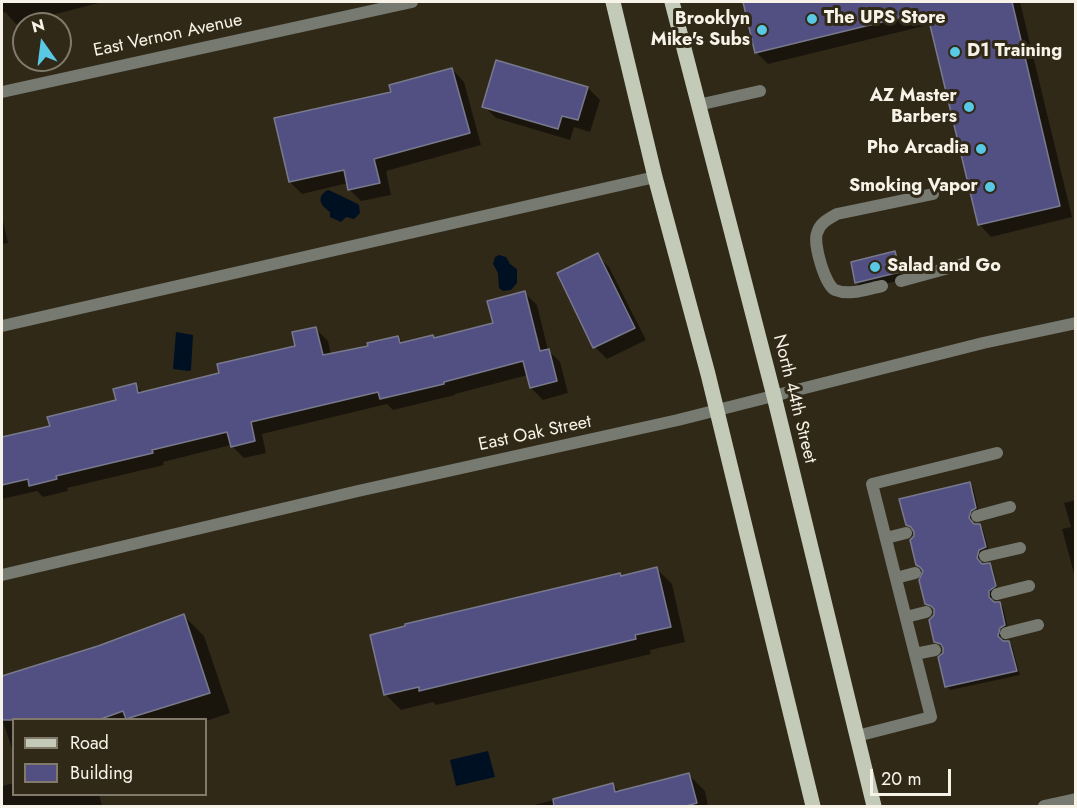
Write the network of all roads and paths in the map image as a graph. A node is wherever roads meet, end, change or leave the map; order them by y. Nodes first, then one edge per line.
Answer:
1 (412, 2) edge
2 (613, 2) edge
3 (672, 2) edge
4 (760, 91) dead end
5 (2, 92) edge
6 (698, 105) junction
7 (655, 177) junction
8 (933, 194) dead end
9 (963, 264) dead end
10 (901, 281) dead end
11 (882, 286) dead end
12 (1076, 323) edge
13 (2, 326) edge
14 (774, 396) junction
15 (717, 411) junction
16 (997, 453) dead end
17 (1010, 507) dead end
18 (977, 516) dead end
19 (906, 533) dead end
20 (886, 538) junction
21 (1020, 548) dead end
22 (985, 556) dead end
23 (915, 573) dead end
24 (2, 575) edge
25 (896, 578) junction
26 (1029, 586) dead end
27 (996, 594) dead end
28 (926, 612) dead end
29 (906, 617) junction
30 (1038, 625) dead end
31 (1006, 633) dead end
32 (935, 650) dead end
33 (915, 654) junction
34 (857, 736) junction
35 (1076, 799) edge
36 (813, 807) edge
37 (874, 807) edge
38 (1044, 807) edge

1 - 5 street, East Vernon Avenue
2 - 7 main road
3 - 6 main road, North 44th Street
4 - 6 street
6 - 14 main road, North 44th Street
7 - 13 street
7 - 15 main road
8 - 11 street
9 - 10 street
12 - 14 street, East Oak Street
14 - 15 street, East Oak Street
14 - 34 main road, North 44th Street
15 - 24 street, East Oak Street
15 - 36 main road
16 - 20 street
17 - 18 street
19 - 20 street
20 - 25 street
21 - 22 street
23 - 25 street
25 - 29 street
26 - 27 street
28 - 29 street
29 - 33 street
30 - 31 street
32 - 33 street
33 - 34 street
34 - 37 main road, North 44th Street
35 - 38 street

